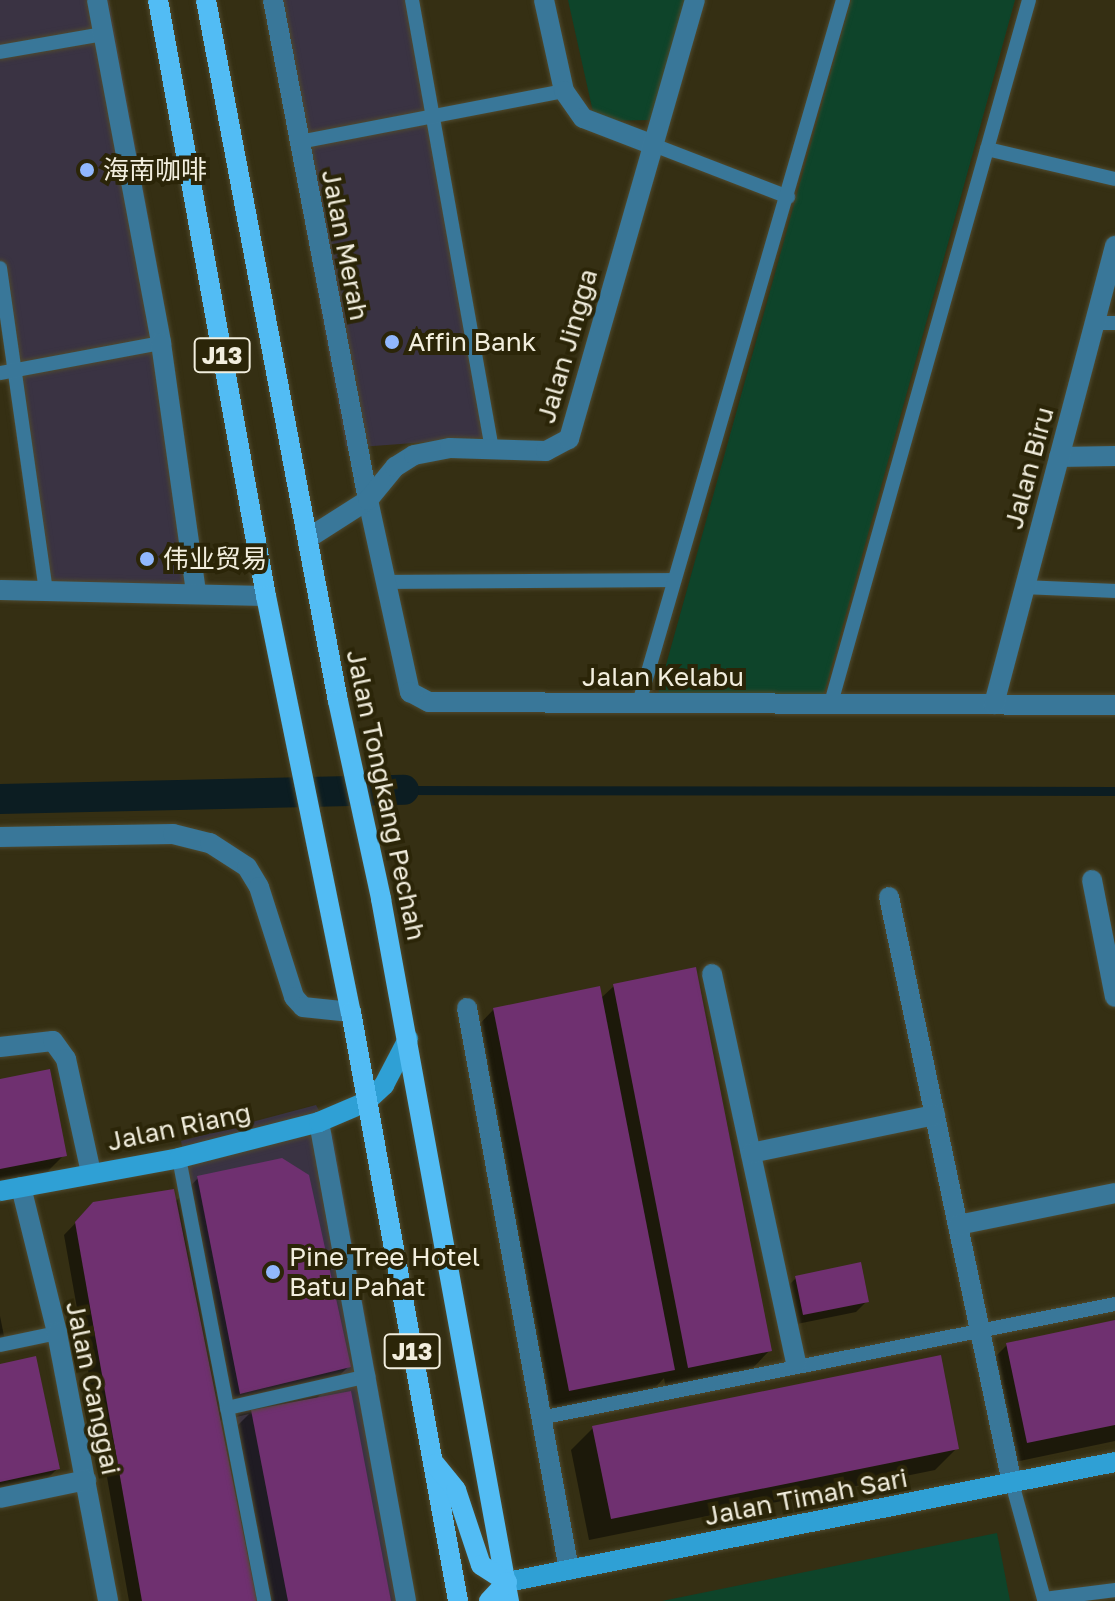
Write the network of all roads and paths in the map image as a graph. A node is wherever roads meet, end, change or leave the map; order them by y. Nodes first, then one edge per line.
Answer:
1 (97, 0) edge
2 (158, 0) edge
3 (206, 0) edge
4 (273, 0) edge
5 (412, 0) edge
6 (544, 0) edge
7 (695, 0) edge
8 (843, 0) edge
9 (1029, 0) edge
10 (103, 34) junction
11 (0, 52) edge
12 (564, 91) junction
13 (437, 117) junction
14 (299, 142) junction
15 (651, 144) junction
16 (987, 149) junction
17 (1115, 179) edge
18 (788, 197) junction
19 (1115, 246) edge
20 (0, 268) edge
21 (1105, 323) edge
22 (161, 343) junction
23 (16, 370) junction
24 (0, 373) edge
25 (492, 447) junction
26 (1115, 456) edge
27 (1059, 457) junction
28 (368, 500) junction
29 (310, 537) junction
30 (674, 580) junction
31 (385, 582) junction
32 (1024, 587) junction
33 (0, 590) edge
34 (46, 590) junction
35 (1115, 591) edge
36 (196, 593) junction
37 (266, 596) junction
38 (639, 703) junction
39 (831, 703) junction
40 (994, 704) junction
41 (1115, 705) edge
42 (0, 837) edge
43 (1092, 880) dead end
44 (889, 897) dead end
45 (712, 974) dead end
46 (1115, 997) edge
47 (467, 1008) dead end
48 (351, 1012) junction
49 (408, 1039) junction
50 (0, 1047) edge
51 (366, 1102) junction
52 (935, 1115) junction
53 (319, 1122) junction
54 (751, 1153) junction
55 (179, 1158) junction
56 (91, 1173) junction
57 (21, 1187) junction
58 (0, 1191) edge
59 (1115, 1193) edge
60 (958, 1225) junction
61 (1115, 1304) edge
62 (979, 1329) junction
63 (57, 1333) junction
64 (0, 1345) edge
65 (796, 1363) junction
66 (368, 1376) junction
67 (227, 1408) junction
68 (540, 1418) junction
69 (433, 1461) junction
70 (1115, 1462) edge
71 (86, 1480) junction
72 (1012, 1483) junction
73 (0, 1498) edge
74 (569, 1570) junction
75 (1115, 1590) edge
76 (508, 1592) edge
77 (108, 1601) edge
78 (264, 1601) edge
79 (406, 1601) edge
80 (458, 1601) edge
81 (489, 1601) edge

1 - 10 street
2 - 37 main road, J13
3 - 29 main road, Jalan Tongkang Pechah / J13
4 - 14 street, Jalan Merah
5 - 13 lane
6 - 12 street
7 - 15 street, Jalan Jingga
8 - 18 lane
9 - 16 lane
10 - 11 lane
10 - 22 street
12 - 13 lane
12 - 15 street
13 - 14 lane
13 - 25 lane
14 - 28 street, Jalan Merah
15 - 18 lane
15 - 25 street, Jalan Jingga
16 - 17 lane
16 - 39 lane
18 - 30 lane
19 - 21 street, Jalan Biru
20 - 23 lane
21 - 27 street, Jalan Biru
22 - 23 lane
22 - 36 street
23 - 24 lane
23 - 34 lane
25 - 28 street, Jalan Jingga
26 - 27 street
27 - 32 street, Jalan Biru
28 - 29 street, Jalan Jingga
28 - 31 street, Jalan Kelabu
29 - 49 main road, Jalan Tongkang Pechah / J13
30 - 31 lane
30 - 38 lane
31 - 38 street, Jalan Kelabu
32 - 35 lane
32 - 40 street, Jalan Biru
33 - 34 street
34 - 36 street
36 - 37 street
37 - 48 main road, J13
38 - 39 street, Jalan Kelabu
39 - 40 street, Jalan Kelabu
40 - 41 street, Jalan Kelabu
42 - 48 street
43 - 46 street
44 - 52 street
45 - 54 street
47 - 68 street
48 - 51 main road, J13
49 - 51 street
49 - 76 main road, Jalan Tongkang Pechah / J13
50 - 56 street
51 - 53 street, Jalan Riang
51 - 69 main road, J13
52 - 54 street
52 - 60 street
53 - 55 street, Jalan Riang
53 - 66 street
54 - 65 street
55 - 56 street, Jalan Riang
55 - 67 lane
56 - 57 street, Jalan Riang
57 - 58 street, Jalan Riang
57 - 63 street, Jalan Canggai
59 - 60 street
60 - 62 street
61 - 62 lane
62 - 65 lane
62 - 72 street
63 - 64 lane
63 - 71 street, Jalan Canggai
65 - 68 lane
66 - 67 lane
66 - 79 street
67 - 78 lane
68 - 74 street
69 - 76 main road
69 - 80 main road, J13
70 - 72 street, Jalan Timah Sari
71 - 73 street
71 - 77 street, Jalan Canggai
72 - 74 street, Jalan Timah Sari
72 - 75 lane
74 - 76 street, Jalan Timah Sari
76 - 81 main road

